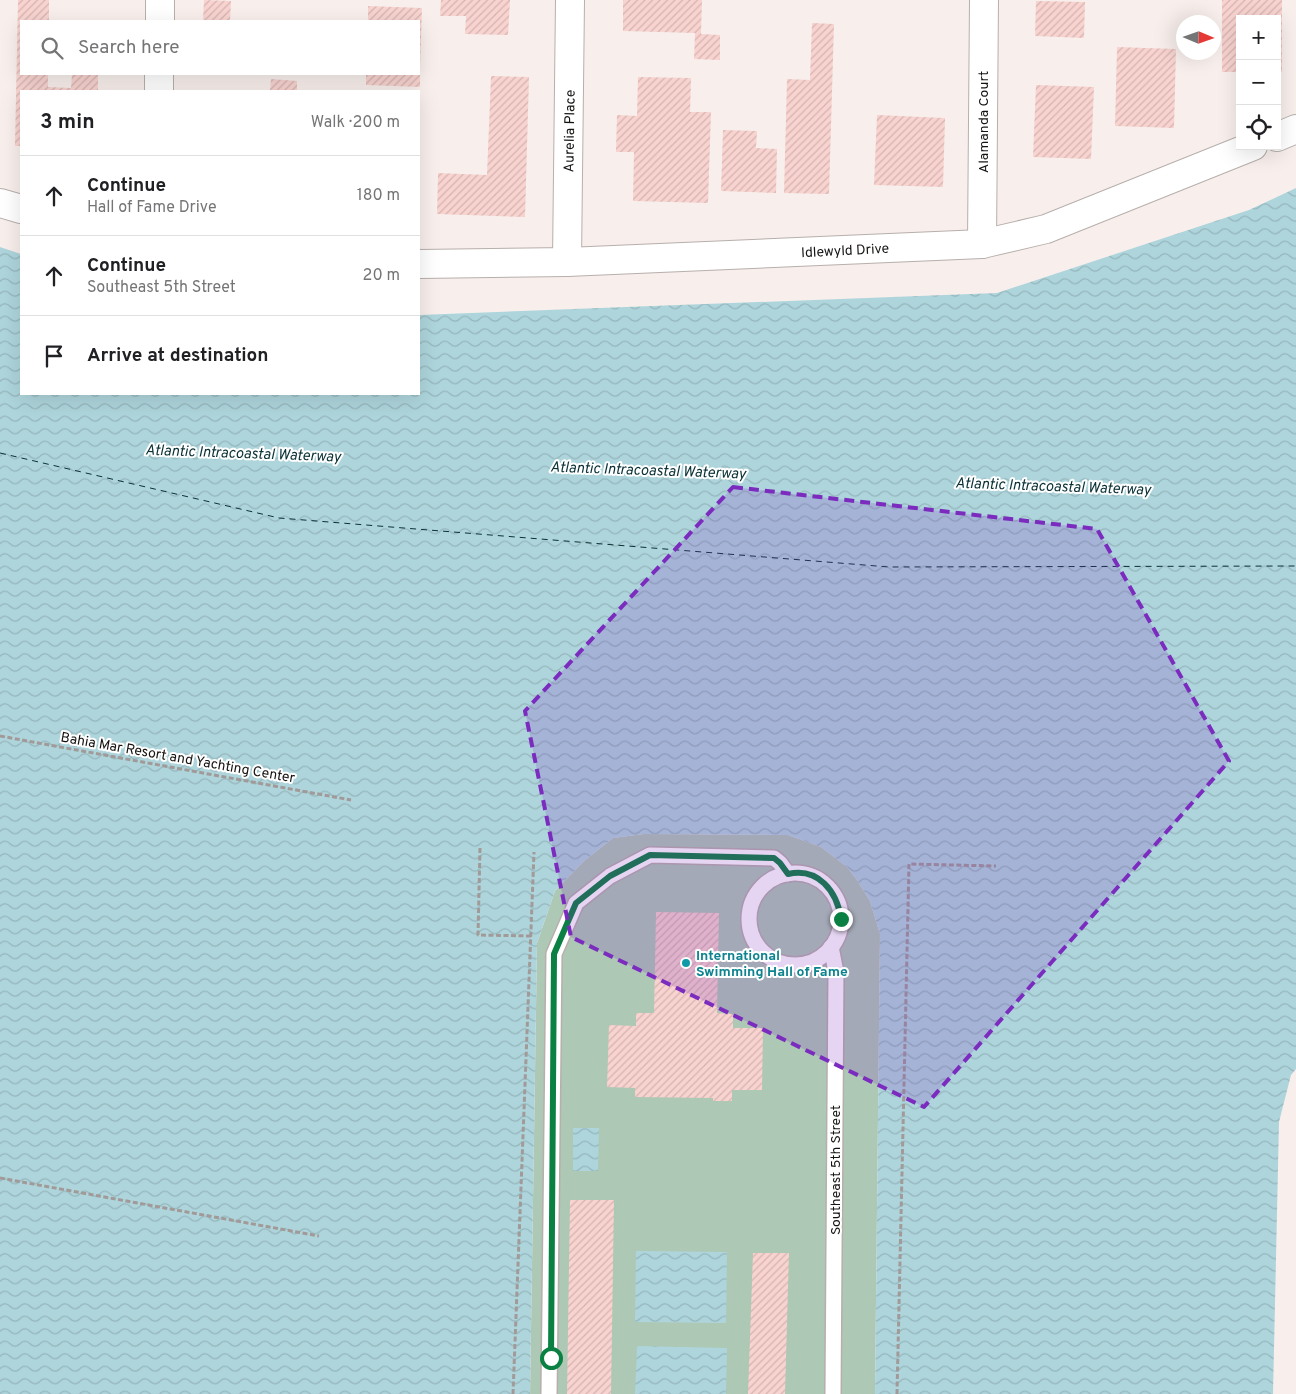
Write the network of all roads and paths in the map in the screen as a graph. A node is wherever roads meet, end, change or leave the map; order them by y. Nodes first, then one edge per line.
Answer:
1 (160, 0) edge
2 (570, 0) edge
3 (984, 0) edge
4 (160, 20) edge
5 (159, 75) edge
6 (159, 90) edge
7 (1296, 129) edge
8 (1281, 135) edge
9 (1243, 150) edge
10 (0, 203) edge
11 (20, 209) edge
12 (982, 244) junction
13 (567, 262) junction
14 (420, 264) edge
15 (0, 736) edge
16 (351, 800) dead end
17 (480, 848) dead end
18 (534, 852) dead end
19 (996, 866) dead end
20 (788, 874) junction
21 (531, 936) junction
22 (831, 947) junction
23 (0, 1178) edge
24 (319, 1236) dead end
25 (513, 1394) edge
26 (549, 1394) edge
27 (833, 1394) edge
28 (897, 1394) edge

1 - 4 street
2 - 13 street, Aurelia Place
3 - 12 street, Alamanda Court
5 - 6 street
7 - 8 street
9 - 12 street, Idlewyld Drive
10 - 11 street
12 - 13 street, Idlewyld Drive
13 - 14 street, Idlewyld Drive
15 - 16 path, Bahia Mar Resort and Yachting Center
17 - 21 path
18 - 21 path
19 - 28 path
20 - 22 lane
20 - 22 lane
20 - 26 lane
21 - 25 path
22 - 27 lane, Southeast 5th Street
23 - 24 path

